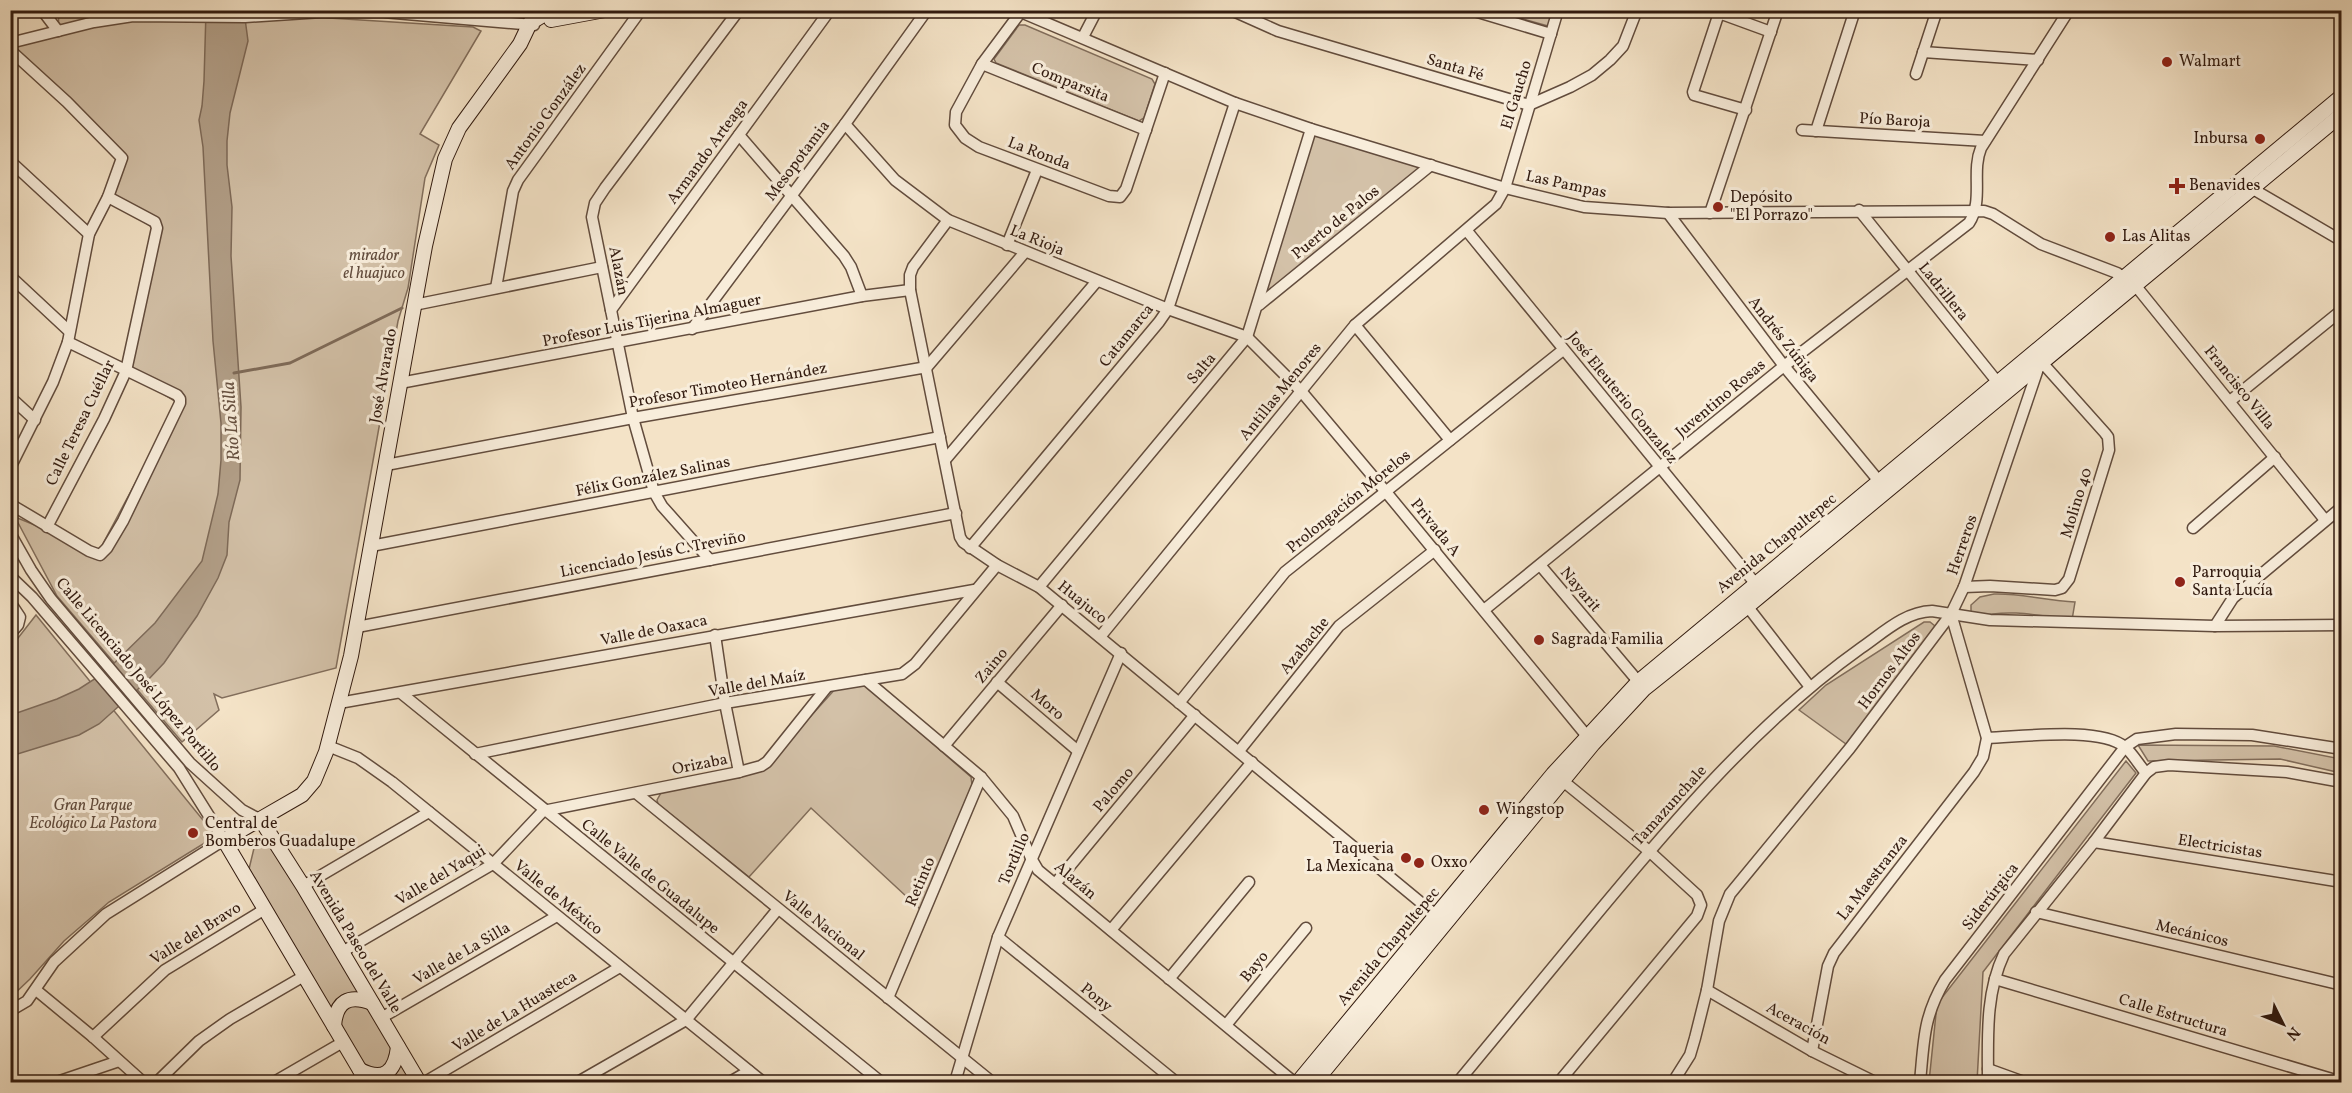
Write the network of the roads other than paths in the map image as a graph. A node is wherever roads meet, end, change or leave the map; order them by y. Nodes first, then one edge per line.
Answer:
1 (42, 10) edge
2 (562, 10) edge
3 (605, 10) edge
4 (641, 10) edge
5 (739, 10) edge
6 (830, 10) edge
7 (927, 10) edge
8 (1097, 10) edge
9 (1231, 10) edge
10 (1471, 10) edge
11 (1558, 10) edge
12 (1637, 10) edge
13 (1778, 10) edge
14 (1856, 10) edge
15 (1936, 10) edge
16 (2069, 10) edge
17 (297, 12) edge
18 (1018, 12) edge
19 (93, 16) edge
20 (531, 28) junction
21 (58, 31) junction
22 (1771, 32) junction
23 (1551, 34) junction
24 (1083, 37) junction
25 (10, 43) edge
26 (10, 50) edge
27 (1923, 52) junction
28 (2038, 60) junction
29 (982, 64) junction
30 (1165, 73) junction
31 (1916, 74) dead end
32 (2342, 96) edge
33 (1236, 103) junction
34 (1528, 105) junction
35 (1746, 110) junction
36 (2342, 114) edge
37 (2310, 122) junction
38 (845, 124) junction
39 (1311, 129) junction
40 (1146, 130) junction
41 (1802, 130) dead end
42 (1816, 131) junction
43 (739, 135) junction
44 (1985, 141) junction
45 (2287, 159) junction
46 (10, 161) edge
47 (1431, 165) junction
48 (1037, 170) junction
49 (2245, 185) junction
50 (1505, 188) junction
51 (791, 195) junction
52 (108, 197) junction
53 (1859, 210) junction
54 (1976, 210) junction
55 (1668, 213) junction
56 (1710, 213) junction
57 (948, 220) junction
58 (1467, 231) junction
59 (89, 234) junction
60 (2342, 241) edge
61 (1007, 245) junction
62 (1025, 252) junction
63 (602, 267) junction
64 (1907, 272) junction
65 (10, 276) edge
66 (1097, 281) junction
67 (2131, 281) junction
68 (496, 288) junction
69 (910, 290) junction
70 (862, 296) junction
71 (414, 305) junction
72 (1259, 305) junction
73 (1168, 309) junction
74 (611, 310) junction
75 (2342, 310) edge
76 (1355, 325) junction
77 (692, 329) junction
78 (69, 337) junction
79 (1247, 337) junction
80 (617, 343) junction
81 (1563, 350) junction
82 (2038, 357) junction
83 (1784, 366) junction
84 (927, 367) junction
85 (126, 371) junction
86 (400, 384) junction
87 (2002, 387) junction
88 (1300, 391) junction
89 (10, 397) edge
90 (2230, 401) junction
91 (633, 418) junction
92 (35, 420) junction
93 (940, 437) junction
94 (1450, 440) junction
95 (2275, 457) junction
96 (945, 460) junction
97 (386, 465) junction
98 (10, 468) edge
99 (1660, 469) junction
100 (1883, 486) junction
101 (654, 492) junction
102 (1386, 492) junction
103 (10, 504) edge
104 (2342, 507) edge
105 (956, 513) junction
106 (2325, 520) junction
107 (47, 527) junction
108 (2193, 528) dead end
109 (10, 533) edge
110 (371, 546) junction
111 (970, 548) junction
112 (1434, 550) junction
113 (710, 560) junction
114 (997, 565) junction
115 (1540, 565) junction
116 (10, 576) edge
117 (1039, 587) junction
118 (1964, 587) junction
119 (1760, 589) junction
120 (974, 590) junction
121 (1743, 601) junction
122 (10, 602) edge
123 (1062, 605) junction
124 (1484, 610) junction
125 (1951, 614) junction
126 (2342, 625) edge
127 (2215, 626) junction
128 (357, 627) junction
129 (10, 634) edge
130 (715, 634) junction
131 (1100, 637) junction
132 (1120, 653) junction
133 (866, 680) junction
134 (998, 682) junction
135 (1641, 685) junction
136 (827, 687) junction
137 (1810, 687) junction
138 (400, 693) junction
139 (726, 703) junction
140 (1179, 703) junction
141 (339, 704) junction
142 (1195, 715) junction
143 (1987, 738) junction
144 (1589, 740) junction
145 (328, 746) junction
146 (944, 746) junction
147 (2125, 747) junction
148 (2342, 749) edge
149 (1078, 751) junction
150 (1239, 751) junction
151 (475, 754) junction
152 (1252, 762) junction
153 (739, 772) junction
154 (2146, 773) junction
155 (981, 777) junction
156 (1558, 777) junction
157 (2342, 782) edge
158 (636, 793) junction
159 (543, 811) junction
160 (429, 813) junction
161 (261, 820) junction
162 (224, 840) junction
163 (2094, 842) junction
164 (1649, 851) junction
165 (1031, 858) junction
166 (493, 864) junction
167 (1249, 882) dead end
168 (2342, 882) edge
169 (1055, 884) junction
170 (303, 886) junction
171 (265, 909) junction
172 (777, 909) junction
173 (2036, 912) junction
174 (557, 916) junction
175 (1441, 919) junction
176 (1306, 928) dead end
177 (1111, 930) junction
178 (998, 937) junction
179 (342, 952) junction
180 (734, 964) junction
181 (620, 967) junction
182 (304, 976) junction
183 (1169, 979) junction
184 (1995, 979) junction
185 (2342, 985) edge
186 (36, 990) junction
187 (1707, 990) junction
188 (888, 998) junction
189 (372, 1003) junction
190 (10, 1011) edge
191 (381, 1018) junction
192 (686, 1020) junction
193 (334, 1026) junction
194 (1226, 1026) junction
195 (93, 1037) junction
196 (343, 1042) junction
197 (398, 1047) junction
198 (1812, 1051) junction
199 (961, 1057) junction
200 (119, 1061) junction
201 (1988, 1069) junction
202 (360, 1070) junction
203 (749, 1071) junction
204 (2342, 1082) edge
205 (57, 1083) edge
206 (143, 1083) edge
207 (158, 1083) edge
208 (274, 1083) edge
209 (367, 1083) edge
210 (419, 1083) edge
211 (425, 1083) edge
212 (578, 1083) edge
213 (730, 1083) edge
214 (763, 1083) edge
215 (881, 1083) edge
216 (955, 1083) edge
217 (992, 1083) edge
218 (1176, 1083) edge
219 (1296, 1083) edge
220 (1315, 1083) edge
221 (1458, 1083) edge
222 (1559, 1083) edge
223 (1673, 1083) edge
224 (1875, 1083) edge
225 (1920, 1083) edge
226 (1988, 1083) edge
227 (2024, 1083) edge

1 - 21 street
2 - 20 main road
3 - 20 main road
4 - 68 street, Antonio González
5 - 63 street, Alazán
6 - 43 street, Armando Arteaga
7 - 38 street, Mesopotamia
8 - 24 street
9 - 34 street, Santa Fé
10 - 23 street
11 - 23 street, El Gaucho
12 - 34 street
13 - 22 street
14 - 42 street
15 - 27 street
16 - 28 street
17 - 19 street
17 - 20 street
18 - 24 street, Las Pampas
18 - 29 street, La Ronda
19 - 21 street
20 - 71 main road, José Alvarado
21 - 25 street
22 - 35 street
22 - 35 street
23 - 34 street, El Gaucho
24 - 30 street, Las Pampas
26 - 52 street
27 - 28 street
27 - 31 street
28 - 44 street
29 - 40 street, Comparsita
29 - 48 street, La Ronda
30 - 33 street, Las Pampas
30 - 40 street, La Ronda
32 - 37 main road, Avenida Chapultepec
33 - 39 street, Las Pampas
33 - 73 street, Catamarca
34 - 50 street, El Gaucho
35 - 56 street
36 - 45 main road
37 - 45 main road
37 - 49 main road, Avenida Chapultepec
38 - 51 street, Mesopotamia
38 - 57 street, La Rioja
39 - 47 street, Las Pampas
39 - 72 street, Salta
40 - 48 street, La Ronda
41 - 42 street, Pío Baroja
42 - 44 street, Pío Baroja
43 - 51 street
43 - 74 street, Armando Arteaga
44 - 54 street
45 - 49 main road
46 - 59 street
47 - 50 street, Las Pampas
47 - 72 street, Puerto de Palos
48 - 61 street
49 - 60 street
49 - 67 main road, Avenida Chapultepec
50 - 55 street, Las Pampas
50 - 58 street, Antillas Menores
51 - 70 street
51 - 77 street, Mesopotamia
52 - 59 street
52 - 85 street, Calle Teresa Cuéllar
53 - 54 street, Las Pampas
53 - 56 street, Las Pampas
53 - 64 street, Ladrillera
54 - 64 street, Juventino Rosas
54 - 67 street, Las Pampas
55 - 56 street, Las Pampas
55 - 83 street, Andrés Zúñiga
57 - 61 street, La Rioja
57 - 69 street
58 - 76 street, Antillas Menores
58 - 81 street, José Eleuterio Gonzalez
59 - 78 street
61 - 62 street, La Rioja
62 - 66 street, La Rioja
62 - 84 street
63 - 68 street
63 - 74 street, Alazán
64 - 83 street, Juventino Rosas
64 - 87 street, Ladrillera
65 - 78 street
66 - 73 street, La Rioja
66 - 96 street
67 - 82 main road, Avenida Chapultepec
67 - 90 street, Francisco Villa
68 - 71 street
69 - 70 street, Profesor Luis Tijerina Almaguer
69 - 84 street
70 - 77 street, Profesor Luis Tijerina Almaguer
71 - 86 main road, José Alvarado
72 - 79 street, Salta
73 - 79 street, La Rioja
73 - 111 street, Catamarca
74 - 80 street, Alazán
75 - 90 street
76 - 88 street, Antillas Menores
76 - 94 street
77 - 80 street, Profesor Luis Tijerina Almaguer
78 - 85 street
78 - 92 street
79 - 88 street, Privada A
79 - 117 street, Salta
80 - 86 street, Profesor Luis Tijerina Almaguer
80 - 91 street, Alazán
81 - 94 street, Prolongación Morelos
81 - 99 street, José Eleuterio Gonzalez
82 - 87 main road, Avenida Chapultepec
82 - 118 street, Herreros
82 - 118 street, Molino 40
83 - 99 street, Juventino Rosas
83 - 100 street, Andrés Zúñiga
84 - 91 street, Profesor Timoteo Hernández
84 - 93 street
85 - 107 street, Calle Teresa Cuéllar
85 - 107 street
86 - 97 main road, José Alvarado
87 - 100 main road, Avenida Chapultepec
88 - 102 street, Privada A
88 - 131 street, Antillas Menores
89 - 92 street
90 - 95 street, Francisco Villa
91 - 97 street, Profesor Timoteo Hernández
91 - 101 street, Alazán
92 - 98 street
93 - 96 street
93 - 101 street, Félix González Salinas
94 - 102 street, Prolongación Morelos
95 - 106 street, Francisco Villa
95 - 108 street
96 - 105 street
97 - 110 main road, José Alvarado
99 - 115 street, Juventino Rosas
99 - 119 street, José Eleuterio Gonzalez
100 - 119 main road, Avenida Chapultepec
101 - 110 street, Félix González Salinas
101 - 113 street, Alazán
102 - 112 street, Privada A
102 - 140 street, Prolongación Morelos
103 - 107 street
104 - 106 street
105 - 111 street
105 - 113 street, Licenciado Jesús C. Treviño
106 - 127 street
109 - 161 street, Calle Licenciado José López Portillo
110 - 128 main road, José Alvarado
111 - 114 street, Huajuco
112 - 124 street, Privada A
112 - 150 street, Azabache
113 - 128 street, Licenciado Jesús C. Treviño
114 - 117 street, Huajuco
114 - 120 street, Valle del Maíz
115 - 124 street, Juventino Rosas
115 - 135 street, Nayarit
116 - 162 street, Calle Licenciado José López Portillo
117 - 123 street, Huajuco
118 - 125 street, Herreros
119 - 121 main road, Avenida Chapultepec
120 - 130 street, Valle de Oaxaca
120 - 133 street, Valle del Maíz
121 - 135 main road, Avenida Chapultepec
121 - 137 street
122 - 129 street
123 - 131 street, Huajuco
123 - 134 street, Zaino
124 - 144 street, Privada A
125 - 127 street
125 - 137 street, Tamazunchale
125 - 143 street
125 - 187 street, Hornos Altos
126 - 127 street
128 - 141 main road, José Alvarado
130 - 138 street, Valle de Oaxaca
130 - 139 street
131 - 132 street, Huajuco
132 - 140 street, Huajuco
132 - 149 street, Tordillo
133 - 136 street, Valle del Maíz
133 - 146 street, Alazán
134 - 146 street, Zaino
134 - 149 street, Moro
135 - 144 main road, Avenida Chapultepec
136 - 139 street, Valle del Maíz
136 - 153 street, Orizaba
137 - 164 street, Tamazunchale
138 - 141 street, Valle de Oaxaca
138 - 151 street, Calle Valle de Guadalupe
139 - 151 street, Valle del Maíz
139 - 153 street
140 - 142 street, Huajuco
141 - 145 main road, José Alvarado
142 - 150 street, Huajuco
142 - 169 street, Palomo
143 - 147 street
143 - 198 street, La Maestranza
144 - 156 main road, Avenida Chapultepec
145 - 160 street, Valle de México
145 - 161 main road, José Alvarado
146 - 155 street, Alazán
147 - 148 street
147 - 154 street
147 - 225 street, Siderúrgica
149 - 165 street, Tordillo
150 - 152 street, Huajuco
151 - 159 street, Calle Valle de Guadalupe
152 - 175 street, Huajuco
152 - 177 street
153 - 158 street, Orizaba
154 - 157 street
154 - 163 street
155 - 165 street, Alazán
155 - 188 street, Retinto
156 - 164 street
156 - 175 main road, Avenida Chapultepec
158 - 159 street, Orizaba
158 - 172 street, Valle Nacional
159 - 166 street, Valle del Yaqui
159 - 180 street, Calle Valle de Guadalupe
160 - 166 street, Valle de México
160 - 170 street
161 - 162 main road, José Alvarado
161 - 170 main road, Avenida Paseo del Valle
162 - 171 main road
162 - 186 street
163 - 168 street, Electricistas
163 - 173 street
164 - 221 street, Tamazunchale
164 - 222 street
165 - 169 street, Alazán
165 - 178 street, Tordillo
166 - 174 street, Valle de México
166 - 179 street, Valle del Yaqui
167 - 183 street
169 - 177 street, Alazán
170 - 179 main road, Avenida Paseo del Valle
171 - 182 main road
171 - 195 street, Valle del Bravo
172 - 180 street
172 - 188 street, Valle Nacional
173 - 184 street
173 - 185 street, Mecánicos
174 - 181 street, Valle de México
174 - 191 street, Valle de La Silla
175 - 219 main road, Avenida Chapultepec
175 - 220 main road
176 - 194 street, Bayo
177 - 183 street, Alazán
178 - 199 street, Tordillo
178 - 218 street, Pony
179 - 189 main road, Avenida Paseo del Valle
180 - 192 street
180 - 215 street, Calle Valle de Guadalupe
181 - 192 street, Valle de México
181 - 211 street, Valle de La Huasteca
182 - 193 main road
182 - 207 street
183 - 194 street, Alazán
184 - 201 street
184 - 204 street, Calle Estructura
186 - 190 street
186 - 195 street
187 - 198 street, Aceración
187 - 223 street, Hornos Altos
188 - 199 street, Valle Nacional
189 - 191 main road, Avenida Paseo del Valle
189 - 193 main road
191 - 197 main road, Avenida Paseo del Valle
192 - 203 street, Valle de México
192 - 212 street
193 - 196 main road
194 - 219 street, Alazán
195 - 200 street
196 - 202 main road
196 - 208 street
197 - 202 main road
197 - 210 main road, Avenida Paseo del Valle
198 - 224 street, Aceración
199 - 216 street, Tordillo
199 - 217 street, Valle Nacional
200 - 205 street
200 - 206 street
201 - 226 street
201 - 227 street
202 - 209 main road
203 - 213 street
203 - 214 street, Valle de México

